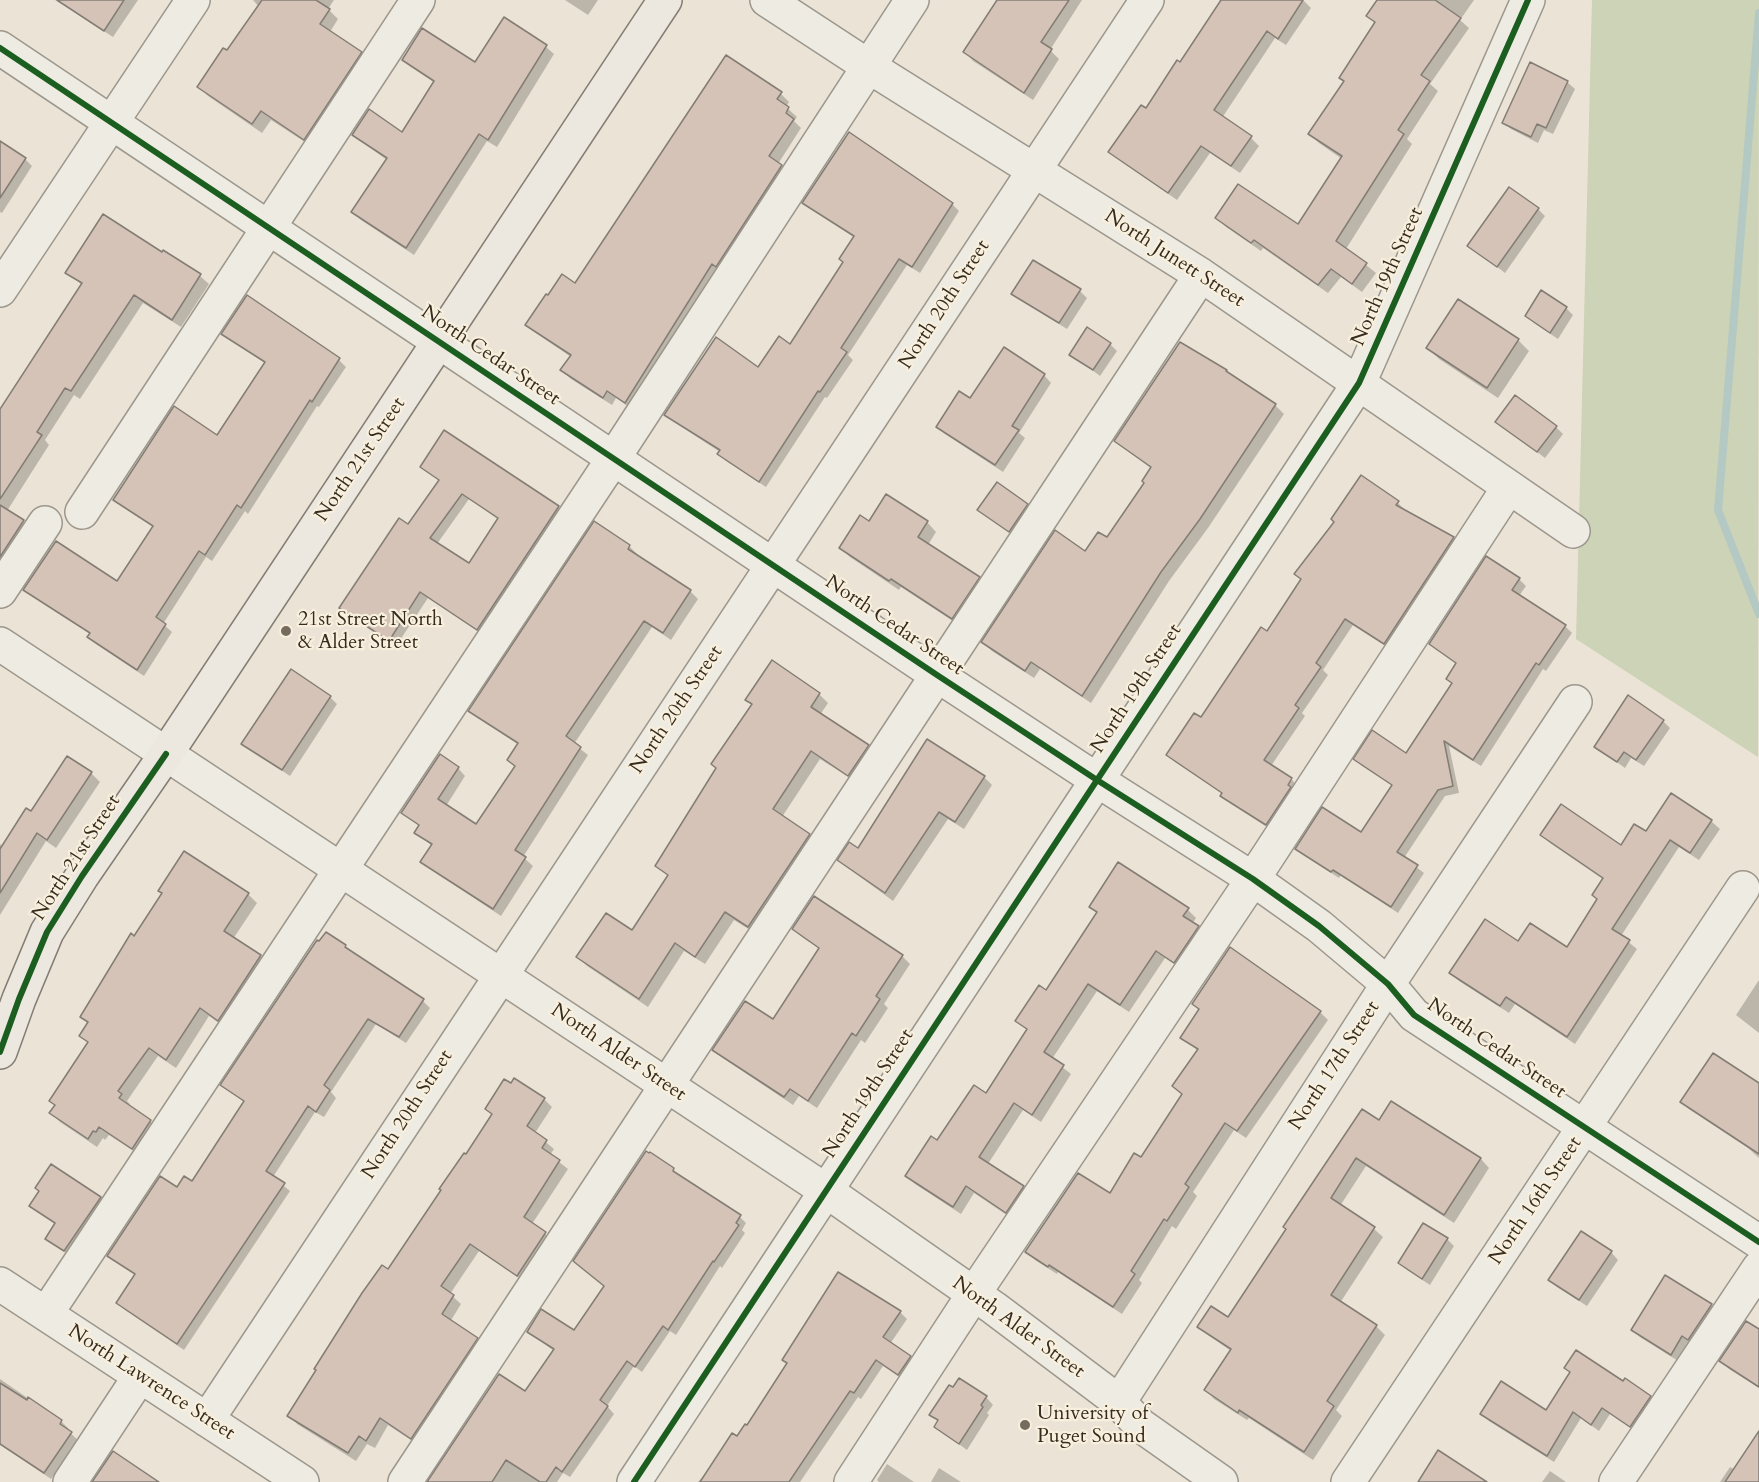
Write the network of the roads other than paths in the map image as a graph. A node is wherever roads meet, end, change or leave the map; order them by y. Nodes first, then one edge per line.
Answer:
1 (193, 0) edge
2 (418, 0) edge
3 (665, 0) edge
4 (767, 0) edge
5 (912, 0) edge
6 (1147, 0) edge
7 (1528, 0) edge
8 (0, 48) edge
9 (868, 66) junction
10 (112, 123) junction
11 (1034, 170) junction
12 (270, 229) junction
13 (1201, 275) junction
14 (0, 291) edge
15 (439, 342) junction
16 (1359, 383) junction
17 (613, 459) junction
18 (1509, 486) junction
19 (82, 512) dead end
20 (45, 523) dead end
21 (1573, 531) dead end
22 (773, 566) junction
23 (0, 591) edge
24 (0, 644) edge
25 (938, 675) junction
26 (1575, 702) dead end
27 (166, 754) junction
28 (1097, 780) junction
29 (341, 870) junction
30 (1253, 879) junction
31 (1743, 888) dead end
32 (501, 975) junction
33 (1388, 984) junction
34 (0, 1052) edge
35 (667, 1086) junction
36 (1584, 1129) junction
37 (825, 1190) junction
38 (1759, 1242) edge
39 (1759, 1268) edge
40 (0, 1284) edge
41 (973, 1295) junction
42 (46, 1314) junction
43 (140, 1376) junction
44 (1119, 1402) junction
45 (207, 1420) junction
46 (70, 1482) edge
47 (302, 1482) edge
48 (405, 1482) edge
49 (634, 1482) edge
50 (851, 1482) edge
51 (1221, 1482) edge
52 (1348, 1482) edge
53 (1616, 1482) edge

1 - 10 street
2 - 12 street
3 - 15 main road, North 21st Street
4 - 9 street, North Junett Street
5 - 9 street
6 - 11 street, North 20th Street
7 - 16 street, North 19th Street
8 - 10 street, North Cedar Street
9 - 11 street, North Junett Street
9 - 17 street
10 - 12 street, North Cedar Street
10 - 14 street
11 - 13 street, North Junett Street
11 - 22 street, North 20th Street
12 - 15 street, North Cedar Street
12 - 19 street
13 - 16 street, North Junett Street
13 - 25 street
15 - 17 street, North Cedar Street
15 - 27 main road, North 21st Street
16 - 18 street, North Junett Street
16 - 28 street, North 19th Street
17 - 22 street, North Cedar Street
17 - 29 street
18 - 21 street, North Junett Street
18 - 30 street
20 - 23 street
22 - 25 street, North Cedar Street
22 - 32 street, North 20th Street
24 - 27 street, North Alder Street
25 - 28 street, North Cedar Street
25 - 35 street
26 - 33 street, North 17th Street
27 - 29 street, North Alder Street
27 - 34 main road, North 21st Street
28 - 30 street, North Cedar Street
28 - 37 street, North 19th Street
29 - 32 street, North Alder Street
29 - 42 street
30 - 33 street, North Cedar Street
30 - 41 street
31 - 36 street, North 16th Street
32 - 35 street, North Alder Street
32 - 45 street, North 20th Street
33 - 36 street, North Cedar Street
33 - 44 street, North 17th Street
35 - 37 street, North Alder Street
35 - 48 street
36 - 38 street, North Cedar Street
36 - 52 street, North 16th Street
37 - 41 street, North Alder Street
37 - 49 street, North 19th Street
39 - 53 street
40 - 42 street, North Lawrence Street
41 - 44 street, North Alder Street
41 - 50 street
42 - 43 street, North Lawrence Street
43 - 45 street, North Lawrence Street
43 - 46 street
44 - 51 street, North Alder Street
45 - 47 street, North Lawrence Street

